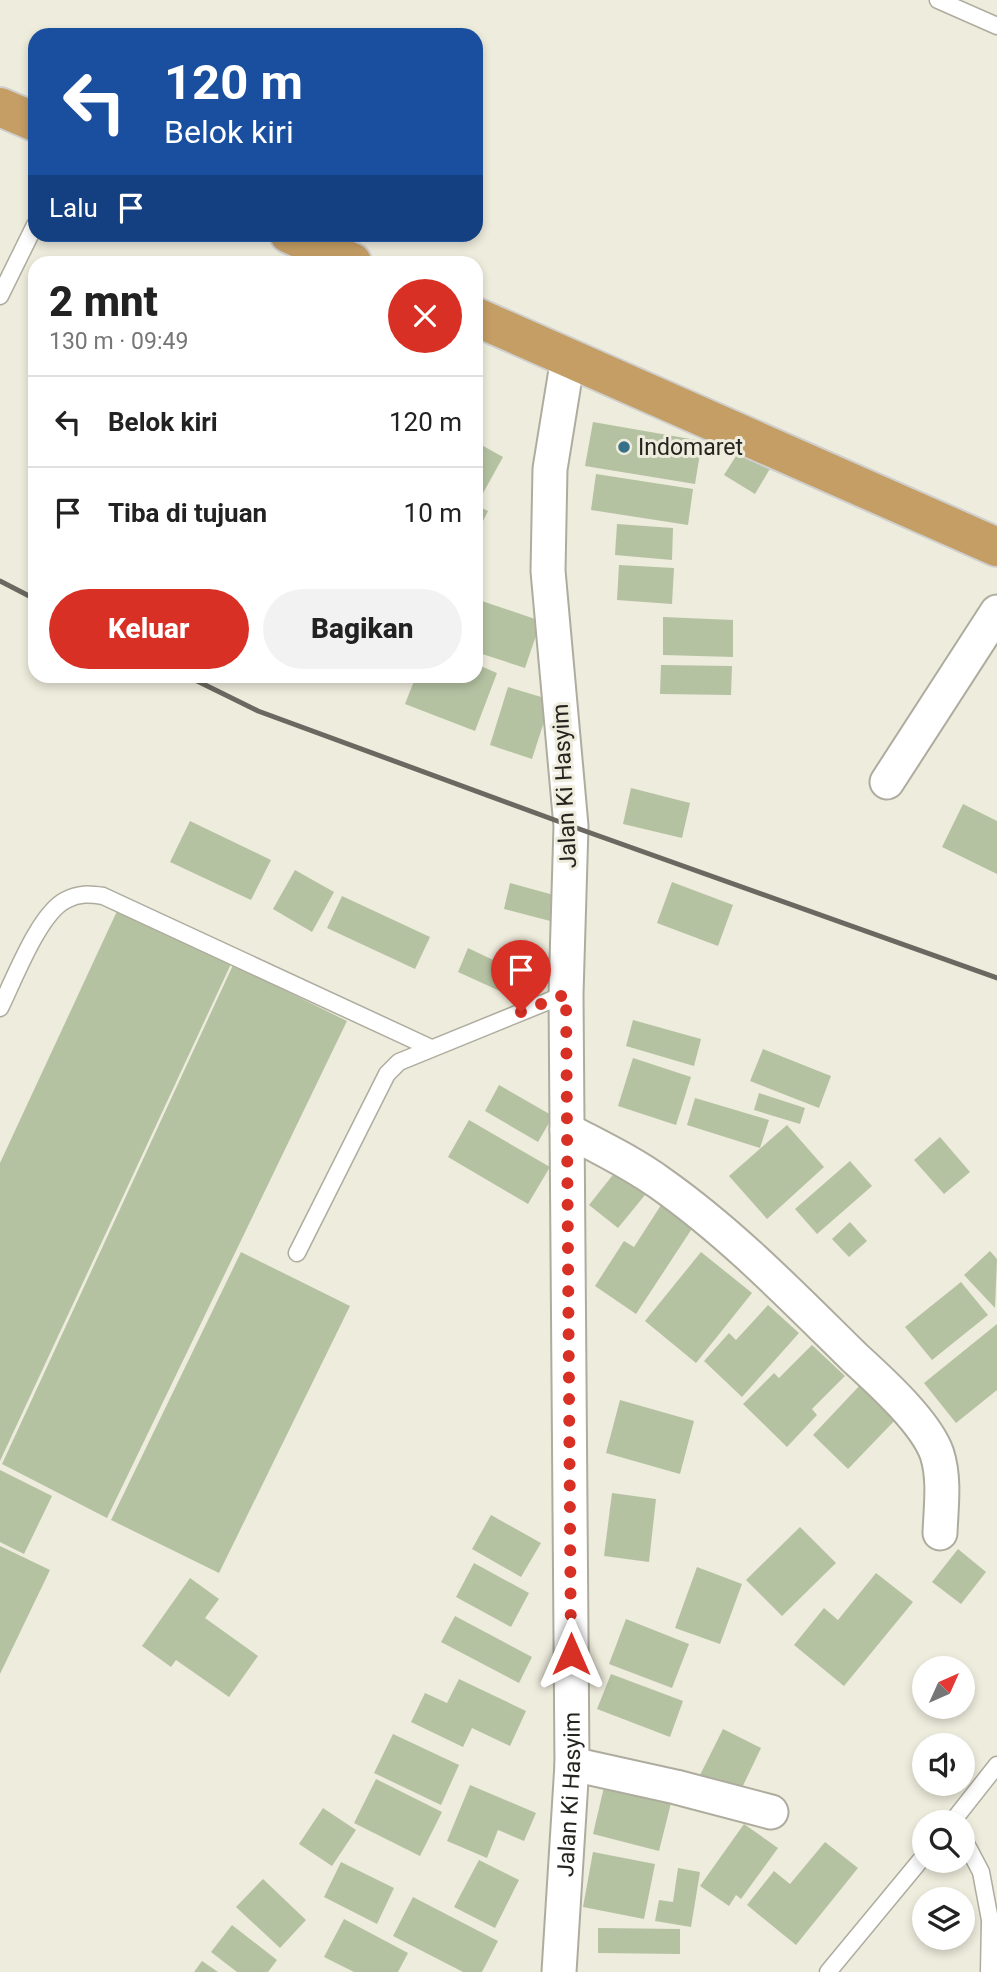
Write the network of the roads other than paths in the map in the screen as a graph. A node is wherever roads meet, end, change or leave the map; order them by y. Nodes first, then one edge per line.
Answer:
1 (938, 0) edge
2 (997, 26) edge
3 (0, 107) edge
4 (28, 119) edge
5 (28, 239) edge
6 (307, 242) edge
7 (338, 256) edge
8 (0, 296) edge
9 (483, 320) edge
10 (568, 358) junction
11 (997, 547) edge
12 (997, 612) edge
13 (887, 782) dead end
14 (566, 994) junction
15 (0, 1007) edge
16 (431, 1048) junction
17 (567, 1130) junction
18 (297, 1253) dead end
19 (940, 1534) dead end
20 (572, 1764) junction
21 (997, 1765) edge
22 (962, 1810) edge
23 (771, 1812) dead end
24 (975, 1861) edge
25 (912, 1870) edge
26 (559, 1972) edge
27 (828, 1972) edge
28 (989, 1972) edge

1 - 2 lane
3 - 4 highway
5 - 8 lane
6 - 7 highway
9 - 10 highway
10 - 11 highway
10 - 14 street, Jalan Ki Hasyim
12 - 13 street
14 - 16 lane
14 - 17 street, Jalan Ki Hasyim
15 - 16 lane
16 - 18 lane
17 - 19 street
17 - 20 street, Jalan Ki Hasyim
20 - 23 street
20 - 26 street, Jalan Ki Hasyim
21 - 22 lane
24 - 28 lane
25 - 27 lane

